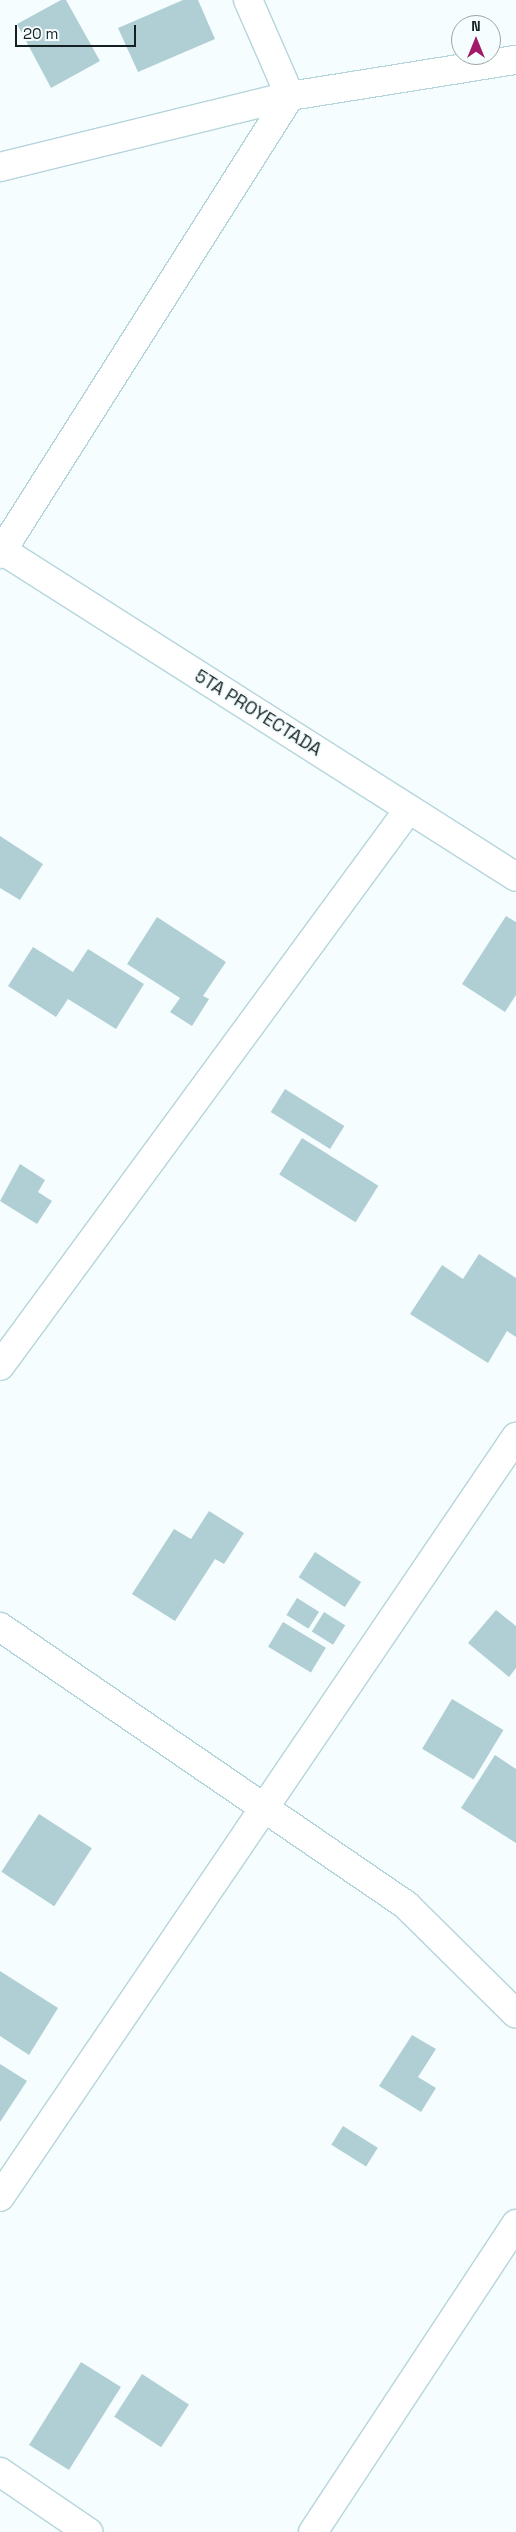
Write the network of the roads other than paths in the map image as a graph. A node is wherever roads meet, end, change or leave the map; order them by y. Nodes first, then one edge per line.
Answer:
1 (248, 0) edge
2 (516, 60) edge
3 (290, 96) junction
4 (0, 167) edge
5 (1, 551) edge
6 (409, 809) junction
7 (516, 877) edge
8 (0, 1366) edge
9 (516, 1436) edge
10 (0, 1627) edge
11 (264, 1808) junction
12 (516, 2014) edge
13 (0, 2197) edge
14 (516, 2224) edge
15 (0, 2472) edge
16 (88, 2532) edge
17 (313, 2532) edge

1 - 3 street
2 - 3 street
3 - 4 street
3 - 5 street
5 - 6 street, 5TA PROYECTADA
6 - 7 street, 5TA PROYECTADA
6 - 8 street
9 - 11 street
10 - 11 street
11 - 12 street
11 - 13 street
14 - 17 street
15 - 16 street

